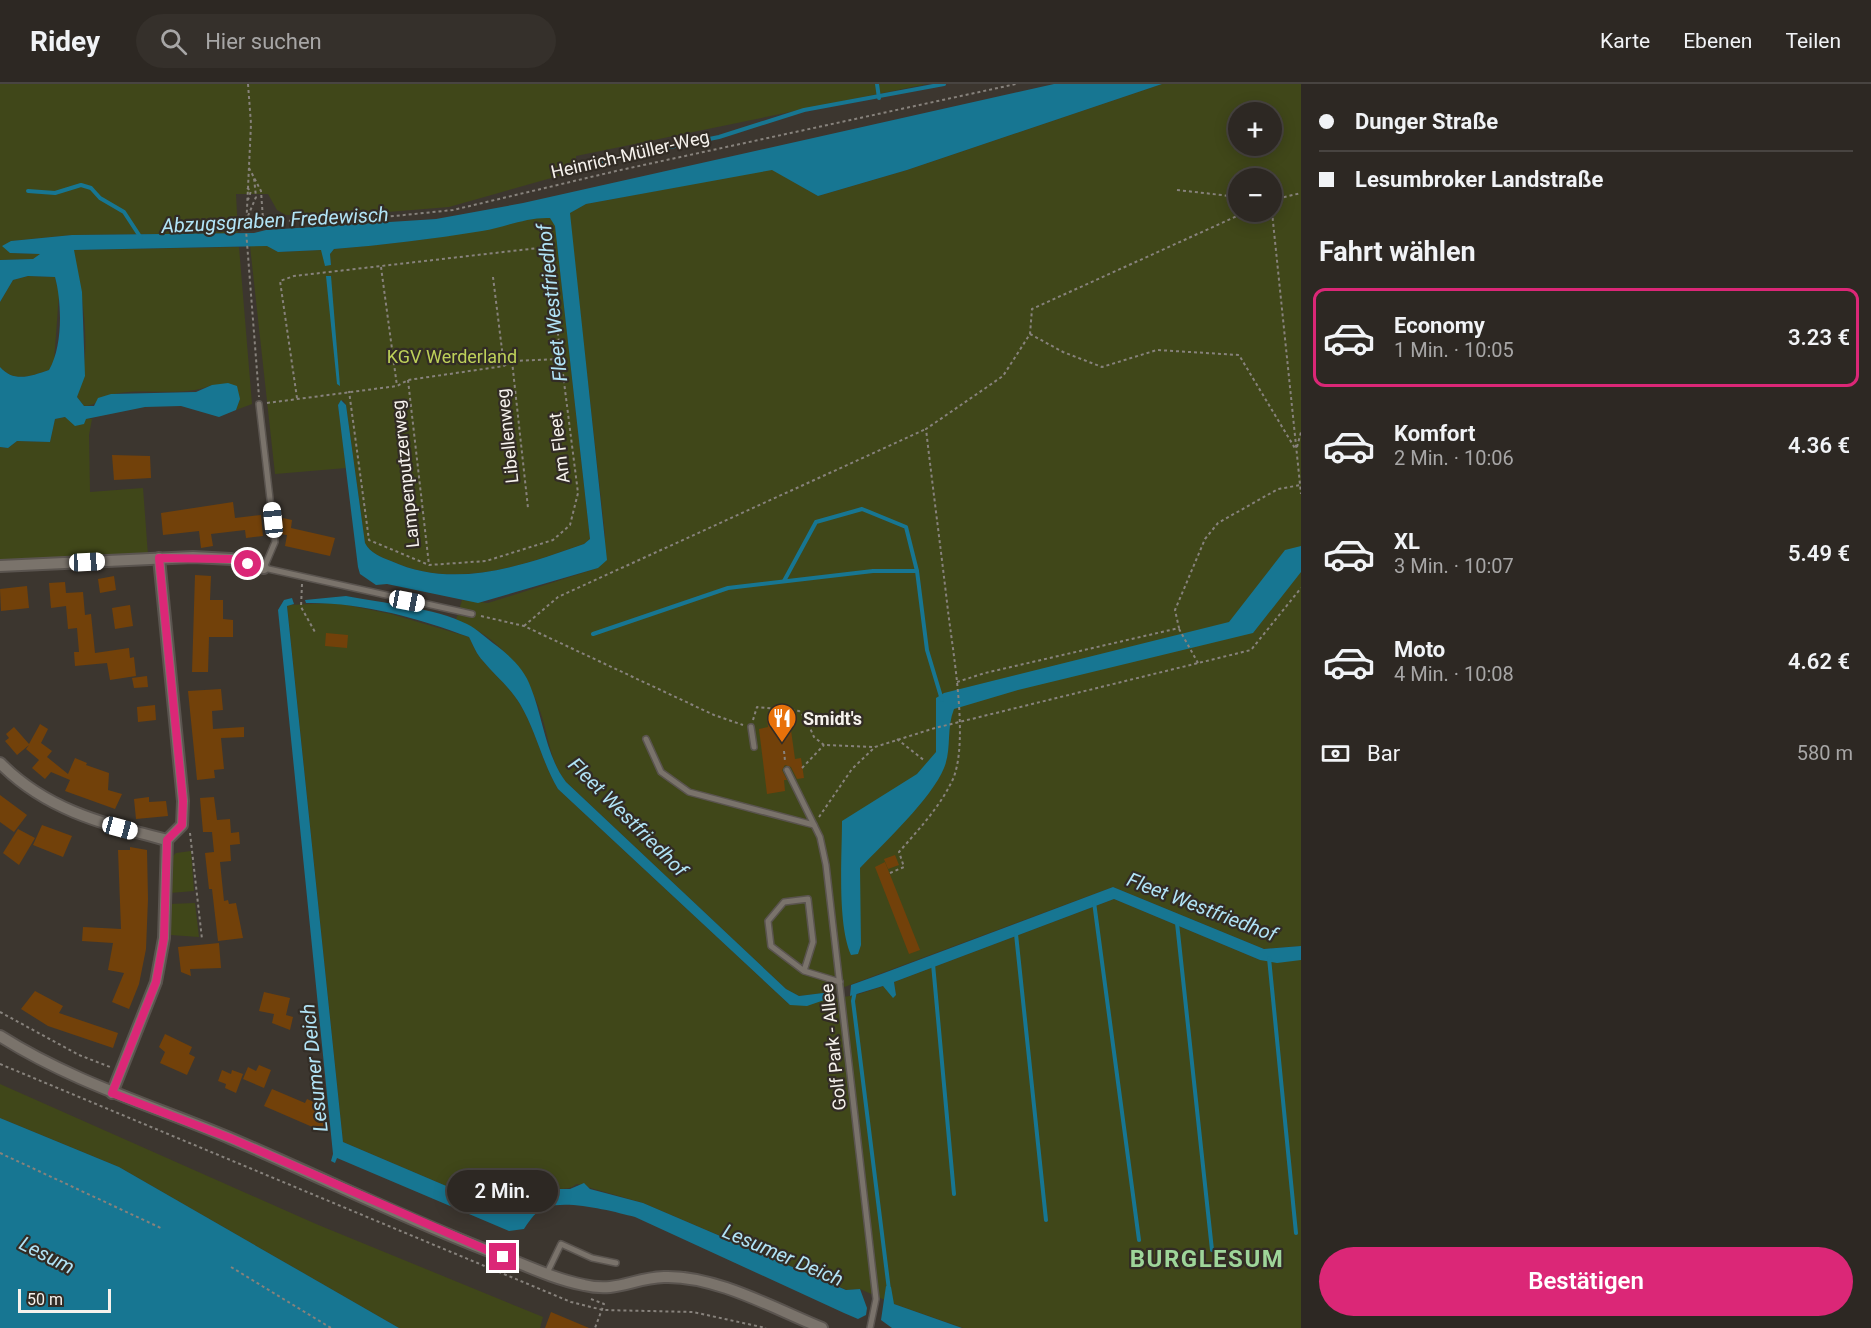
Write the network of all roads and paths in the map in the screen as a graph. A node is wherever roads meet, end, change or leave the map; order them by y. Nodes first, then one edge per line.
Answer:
1 (248, 84) edge
2 (1016, 84) edge
3 (248, 166) junction
4 (254, 176) junction
5 (1177, 190) dead end
6 (1301, 193) edge
7 (1228, 196) edge
8 (1282, 198) edge
9 (247, 218) junction
10 (263, 219) junction
11 (1228, 220) edge
12 (1273, 222) edge
13 (381, 267) junction
14 (493, 277) dead end
15 (1030, 333) junction
16 (562, 359) junction
17 (512, 362) junction
18 (504, 366) junction
19 (408, 380) junction
20 (396, 386) junction
21 (348, 391) junction
22 (297, 398) junction
23 (259, 404) junction
24 (926, 429) junction
25 (1301, 432) edge
26 (1296, 450) junction
27 (1300, 485) edge
28 (1301, 494) edge
29 (528, 508) dead end
30 (159, 558) junction
31 (429, 565) junction
32 (0, 566) edge
33 (264, 568) junction
34 (303, 579) junction
35 (1301, 588) edge
36 (472, 614) joint
37 (524, 626) junction
38 (1179, 630) junction
39 (315, 632) dead end
40 (1198, 663) junction
41 (957, 682) junction
42 (958, 723) junction
43 (751, 727) junction
44 (646, 739) dead end
45 (897, 739) junction
46 (824, 746) junction
47 (754, 747) dead end
48 (875, 747) junction
49 (924, 761) dead end
50 (0, 763) edge
51 (802, 768) dead end
52 (787, 770) dead end
53 (182, 825) junction
54 (814, 825) junction
55 (167, 840) junction
56 (890, 873) dead end
57 (202, 939) dead end
58 (804, 971) junction
59 (840, 982) junction
60 (0, 1012) edge
61 (0, 1036) edge
62 (121, 1072) junction
63 (112, 1093) junction
64 (0, 1153) edge
65 (163, 1229) dead end
66 (616, 1263) dead end
67 (231, 1268) dead end
68 (547, 1274) junction
69 (586, 1296) dead end
70 (331, 1328) edge
71 (595, 1328) edge
72 (822, 1328) edge
73 (870, 1328) edge

1 - 3 path
2 - 10 path, Heinrich-Müller-Weg
3 - 4 path
3 - 9 path
4 - 9 path
4 - 10 path
5 - 7 path
6 - 8 path
9 - 10 path, Heinrich-Müller-Weg
9 - 23 path
11 - 15 path
12 - 26 path
13 - 16 path, Am Fleet
13 - 20 path
13 - 22 path, Am Fleet
14 - 18 path
15 - 24 path
15 - 26 path
16 - 17 path
16 - 31 path, Am Fleet
17 - 18 path
17 - 29 path, Libellenweg
18 - 19 path
19 - 20 path
19 - 31 path, Lampenputzerweg
20 - 21 path
21 - 22 path
21 - 31 path, Am Fleet
22 - 23 path
23 - 33 lane
24 - 37 path
24 - 41 path
25 - 26 path
26 - 27 path
27 - 28 path
27 - 38 path
30 - 32 street
30 - 33 street
30 - 53 street
33 - 34 lane
34 - 36 lane
34 - 39 path
35 - 40 path
36 - 37 path
37 - 43 path
38 - 40 path
38 - 41 path
40 - 42 path
41 - 42 path
42 - 45 path
42 - 56 path
43 - 46 path
43 - 47 lane
44 - 54 lane
45 - 48 path
45 - 49 path
46 - 48 path
46 - 51 path
48 - 54 path
50 - 55 street
52 - 54 lane, Golf Park - Allee
53 - 55 street
53 - 57 path
54 - 59 lane, Golf Park - Allee
55 - 62 street
58 - 58 lane
58 - 59 lane
59 - 73 lane, Golf Park - Allee
60 - 62 path
61 - 63 street
62 - 63 street
63 - 68 street
64 - 65 path
66 - 68 lane
67 - 70 path
68 - 72 street
69 - 71 path

